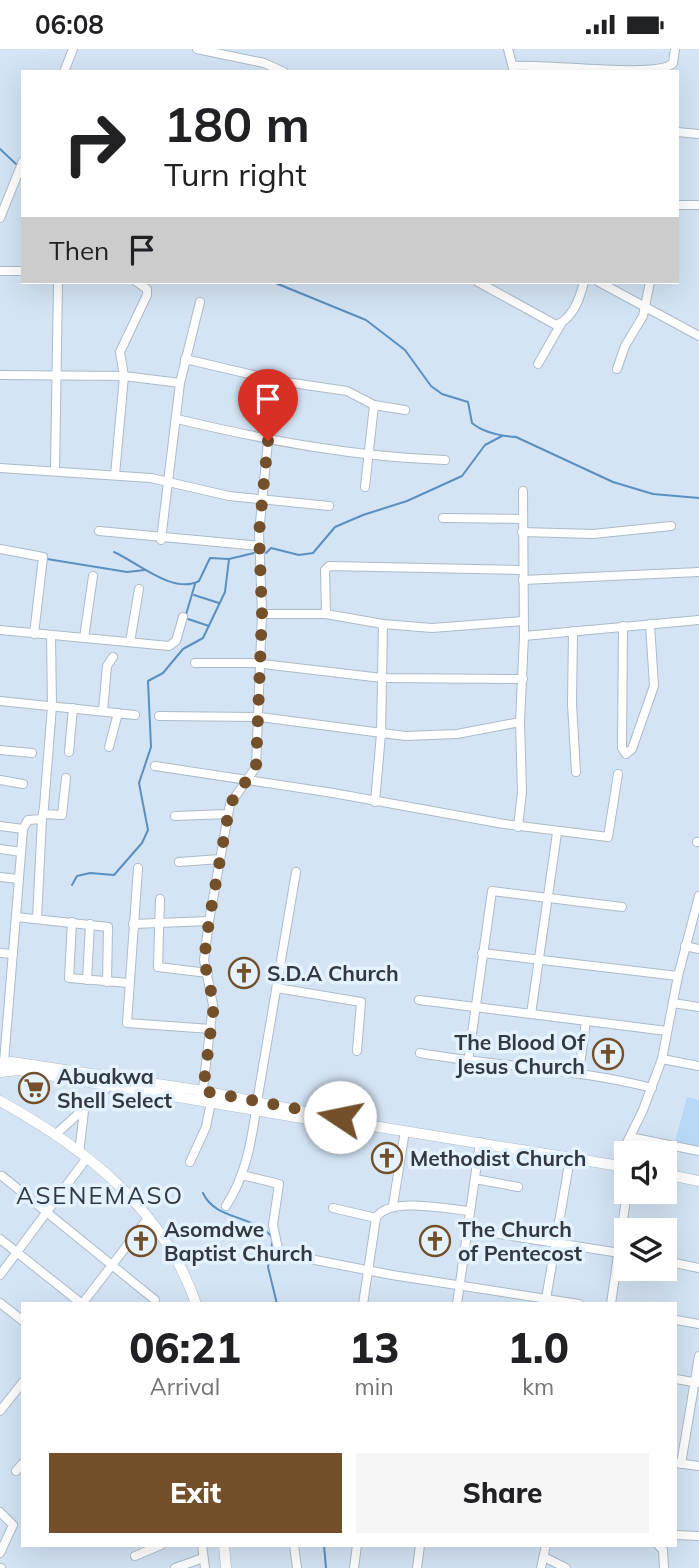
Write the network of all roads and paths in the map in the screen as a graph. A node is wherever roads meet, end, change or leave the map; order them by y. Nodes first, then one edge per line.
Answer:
1 (73, 49) edge
2 (197, 49) edge
3 (508, 49) edge
4 (675, 49) edge
5 (513, 69) edge
6 (65, 70) edge
7 (280, 70) edge
8 (604, 70) edge
9 (662, 70) edge
10 (679, 132) edge
11 (699, 134) edge
12 (21, 166) edge
13 (679, 205) edge
14 (699, 205) edge
15 (0, 218) edge
16 (0, 271) edge
17 (21, 271) edge
18 (58, 284) edge
19 (140, 284) edge
20 (482, 284) edge
21 (584, 284) edge
22 (603, 284) edge
23 (650, 284) edge
24 (200, 302) dead end
25 (645, 307) junction
26 (561, 324) junction
27 (699, 336) edge
28 (185, 359) junction
29 (538, 364) dead end
30 (617, 369) dead end
31 (0, 375) edge
32 (56, 376) junction
33 (124, 376) junction
34 (279, 381) junction
35 (180, 383) junction
36 (374, 405) junction
37 (405, 410) dead end
38 (177, 419) junction
39 (268, 441) junction
40 (369, 454) junction
41 (445, 460) dead end
42 (0, 468) edge
43 (55, 470) junction
44 (115, 475) junction
45 (167, 483) junction
46 (365, 487) dead end
47 (523, 491) dead end
48 (262, 496) junction
49 (329, 506) dead end
50 (443, 518) dead end
51 (522, 519) junction
52 (671, 526) dead end
53 (99, 531) dead end
54 (522, 532) junction
55 (161, 540) junction
56 (260, 546) junction
57 (0, 549) edge
58 (699, 572) edge
59 (523, 575) junction
60 (93, 576) dead end
61 (139, 589) dead end
62 (262, 614) junction
63 (326, 614) junction
64 (183, 617) dead end
65 (699, 620) edge
66 (523, 621) junction
67 (383, 624) junction
68 (650, 624) junction
69 (623, 626) junction
70 (0, 630) edge
71 (573, 631) junction
72 (34, 634) junction
73 (51, 636) junction
74 (524, 636) junction
75 (84, 638) junction
76 (130, 642) junction
77 (113, 657) dead end
78 (195, 663) dead end
79 (262, 666) junction
80 (382, 678) junction
81 (523, 679) junction
82 (0, 701) edge
83 (52, 706) junction
84 (73, 708) junction
85 (103, 712) junction
86 (118, 713) junction
87 (135, 715) dead end
88 (159, 716) dead end
89 (260, 717) junction
90 (520, 722) junction
91 (381, 734) junction
92 (109, 747) dead end
93 (0, 750) edge
94 (69, 752) dead end
95 (33, 753) dead end
96 (155, 766) dead end
97 (576, 772) dead end
98 (618, 774) dead end
99 (66, 779) dead end
100 (248, 779) junction
101 (0, 781) edge
102 (23, 784) dead end
103 (375, 802) junction
104 (228, 814) junction
105 (43, 816) junction
106 (174, 816) dead end
107 (0, 826) edge
108 (518, 827) junction
109 (23, 829) junction
110 (557, 833) junction
111 (0, 849) edge
112 (21, 852) junction
113 (220, 859) junction
114 (179, 862) dead end
115 (138, 868) dead end
116 (296, 872) dead end
117 (0, 877) edge
118 (19, 879) junction
119 (548, 895) junction
120 (699, 896) edge
121 (160, 899) dead end
122 (622, 907) dead end
123 (16, 917) junction
124 (37, 919) junction
125 (209, 921) junction
126 (72, 922) junction
127 (160, 923) junction
128 (90, 924) junction
129 (133, 924) junction
130 (685, 946) junction
131 (699, 949) edge
132 (0, 953) edge
133 (482, 953) junction
134 (13, 954) junction
135 (539, 959) junction
136 (208, 973) junction
137 (678, 976) junction
138 (87, 980) junction
139 (107, 982) junction
140 (129, 983) junction
141 (277, 988) junction
142 (419, 1000) dead end
143 (673, 1003) junction
144 (699, 1007) edge
145 (475, 1008) junction
146 (531, 1014) junction
147 (586, 1021) junction
148 (211, 1029) junction
149 (667, 1031) junction
150 (357, 1051) dead end
151 (419, 1053) dead end
152 (662, 1059) junction
153 (468, 1062) junction
154 (1, 1066) edge
155 (699, 1066) edge
156 (579, 1072) junction
157 (110, 1085) junction
158 (652, 1088) junction
159 (205, 1098) junction
160 (0, 1101) edge
161 (256, 1106) junction
162 (85, 1111) junction
163 (405, 1131) junction
164 (55, 1135) junction
165 (630, 1137) junction
166 (629, 1141) edge
167 (480, 1142) junction
168 (699, 1151) edge
169 (83, 1156) junction
170 (570, 1158) junction
171 (190, 1162) dead end
172 (614, 1165) edge
173 (242, 1175) junction
174 (2, 1176) dead end
175 (677, 1176) edge
176 (475, 1179) junction
177 (699, 1181) edge
178 (517, 1187) dead end
179 (393, 1205) junction
180 (226, 1206) dead end
181 (333, 1208) dead end
182 (47, 1211) junction
183 (470, 1211) junction
184 (149, 1217) junction
185 (376, 1218) junction
186 (468, 1229) junction
187 (0, 1239) edge
188 (554, 1244) junction
189 (614, 1253) edge
190 (16, 1254) junction
191 (112, 1262) junction
192 (677, 1263) edge
193 (699, 1268) edge
194 (368, 1271) junction
195 (0, 1275) edge
196 (617, 1281) edge
197 (459, 1286) junction
198 (546, 1299) junction
199 (155, 1300) dead end
200 (79, 1302) edge
201 (83, 1302) edge
202 (195, 1302) edge
203 (362, 1302) edge
204 (457, 1302) edge
205 (566, 1302) edge
206 (611, 1302) edge
207 (0, 1303) edge
208 (21, 1319) edge
209 (677, 1320) edge
210 (699, 1324) edge
211 (699, 1356) edge
212 (677, 1379) edge
213 (696, 1383) edge
214 (21, 1386) edge
215 (0, 1411) edge
216 (678, 1464) edge
217 (21, 1465) edge
218 (699, 1466) edge
219 (16, 1471) dead end
220 (0, 1512) edge
221 (677, 1535) edge
222 (688, 1535) junction
223 (699, 1536) edge
224 (677, 1541) edge
225 (156, 1547) edge
226 (202, 1547) edge
227 (224, 1547) edge
228 (294, 1547) edge
229 (357, 1547) edge
230 (420, 1547) edge
231 (546, 1547) edge
232 (667, 1547) edge
233 (0, 1553) edge
234 (135, 1556) dead end
235 (203, 1557) junction
236 (544, 1557) junction
237 (174, 1568) edge
238 (205, 1568) edge
239 (226, 1568) edge
240 (297, 1568) edge
241 (355, 1568) edge
242 (417, 1568) edge
243 (541, 1568) edge
244 (566, 1568) edge
245 (664, 1568) edge

1 - 6 street
2 - 7 street
3 - 5 street
4 - 9 street
5 - 8 street
10 - 11 street
12 - 15 street
13 - 14 street
16 - 17 street
18 - 32 street
19 - 33 street
20 - 26 street
21 - 26 street
22 - 25 street
23 - 25 street
24 - 28 street
25 - 27 street
25 - 30 street
26 - 29 street
28 - 34 street
28 - 35 street
31 - 32 street
32 - 33 street
32 - 43 street
33 - 35 street
33 - 44 street
34 - 36 street
34 - 39 street
35 - 38 street
36 - 37 street
36 - 40 street
38 - 39 street
38 - 45 street
39 - 40 street
39 - 48 street
40 - 41 street
40 - 46 street
42 - 43 street
43 - 44 street
44 - 45 street
45 - 48 street
45 - 55 street
47 - 51 street
48 - 49 street
48 - 56 street
50 - 51 street
51 - 54 street
52 - 54 street
53 - 55 street
54 - 59 street
55 - 56 street
56 - 62 street
57 - 72 street
58 - 59 street
59 - 63 street
59 - 66 street
60 - 75 street
61 - 76 street
62 - 63 street
62 - 79 street
63 - 67 street
64 - 76 street
65 - 68 street
66 - 67 street
66 - 74 street
67 - 80 street
68 - 69 street
68 - 69 street
69 - 71 street
70 - 72 street
71 - 74 street
71 - 97 street
72 - 73 street
73 - 75 street
73 - 83 street
74 - 81 street
75 - 76 street
77 - 85 street
78 - 79 street
79 - 80 street
79 - 89 street
80 - 81 street
80 - 91 street
81 - 90 street
82 - 83 street
83 - 84 street
83 - 105 street
84 - 85 street
84 - 94 street
85 - 86 street
86 - 87 street
86 - 92 street
88 - 89 street
89 - 91 street
89 - 100 street
90 - 91 street
90 - 108 street
91 - 103 street
93 - 95 street
96 - 100 street
98 - 110 street
99 - 105 street
100 - 103 street
100 - 104 street
101 - 102 street
103 - 108 street
104 - 106 street
104 - 113 street
105 - 109 street
105 - 124 street
107 - 109 street
108 - 110 street
109 - 112 street
110 - 119 street
111 - 112 street
112 - 118 street
113 - 114 street
113 - 125 street
115 - 129 street
116 - 141 street
117 - 118 street
118 - 123 street
119 - 122 street
119 - 133 street
119 - 135 street
120 - 130 street
121 - 127 street
123 - 124 street
123 - 134 street
124 - 126 street
125 - 127 street
125 - 136 street
126 - 128 street
126 - 138 street
127 - 129 street
127 - 136 street
128 - 138 street
128 - 139 street
129 - 140 street
130 - 131 street
130 - 137 street
132 - 134 street
133 - 135 street
133 - 145 street
134 - 154 street
135 - 137 street
135 - 146 street
136 - 148 street
137 - 143 street
138 - 139 street
139 - 140 street
140 - 148 street
141 - 150 street
141 - 161 street
142 - 145 street
143 - 144 street
143 - 149 street
145 - 146 street
145 - 153 street
146 - 147 street
147 - 149 street
147 - 156 street
148 - 159 street
149 - 152 street
151 - 153 street
152 - 155 street
152 - 158 street
153 - 156 street
154 - 157 main road
154 - 159 main road
156 - 158 street
157 - 159 main road
157 - 162 street
158 - 165 street
159 - 161 main road
159 - 171 street
160 - 164 main road
161 - 163 main road
161 - 173 street
162 - 164 street
162 - 169 street
163 - 167 main road
163 - 179 street
164 - 169 main road
165 - 166 street
165 - 168 street
167 - 170 main road
167 - 176 street
169 - 182 street
169 - 184 main road
170 - 172 main road
170 - 188 street
173 - 180 street
173 - 194 street
174 - 182 street
175 - 177 main road
176 - 178 street
176 - 183 street
179 - 183 street
179 - 185 street
181 - 185 street
182 - 190 street
182 - 191 street
183 - 186 street
184 - 191 street
184 - 202 main road
185 - 194 street
186 - 188 street
186 - 197 street
187 - 190 street
188 - 189 street
188 - 198 street
190 - 195 street
190 - 200 street
191 - 199 street
191 - 201 street
192 - 193 street
194 - 197 street
194 - 203 street
196 - 206 street
197 - 198 street
197 - 204 street
198 - 205 street
207 - 208 street
209 - 210 street
211 - 213 street
212 - 213 street
213 - 216 street
214 - 215 street
216 - 218 street
217 - 219 street
220 - 233 street
221 - 222 street
222 - 223 street
222 - 224 street
225 - 234 street
226 - 235 street
227 - 239 main road
228 - 240 street
229 - 241 street
230 - 242 street
231 - 236 street
232 - 245 street
235 - 237 street
235 - 238 street
236 - 243 street
236 - 244 street

